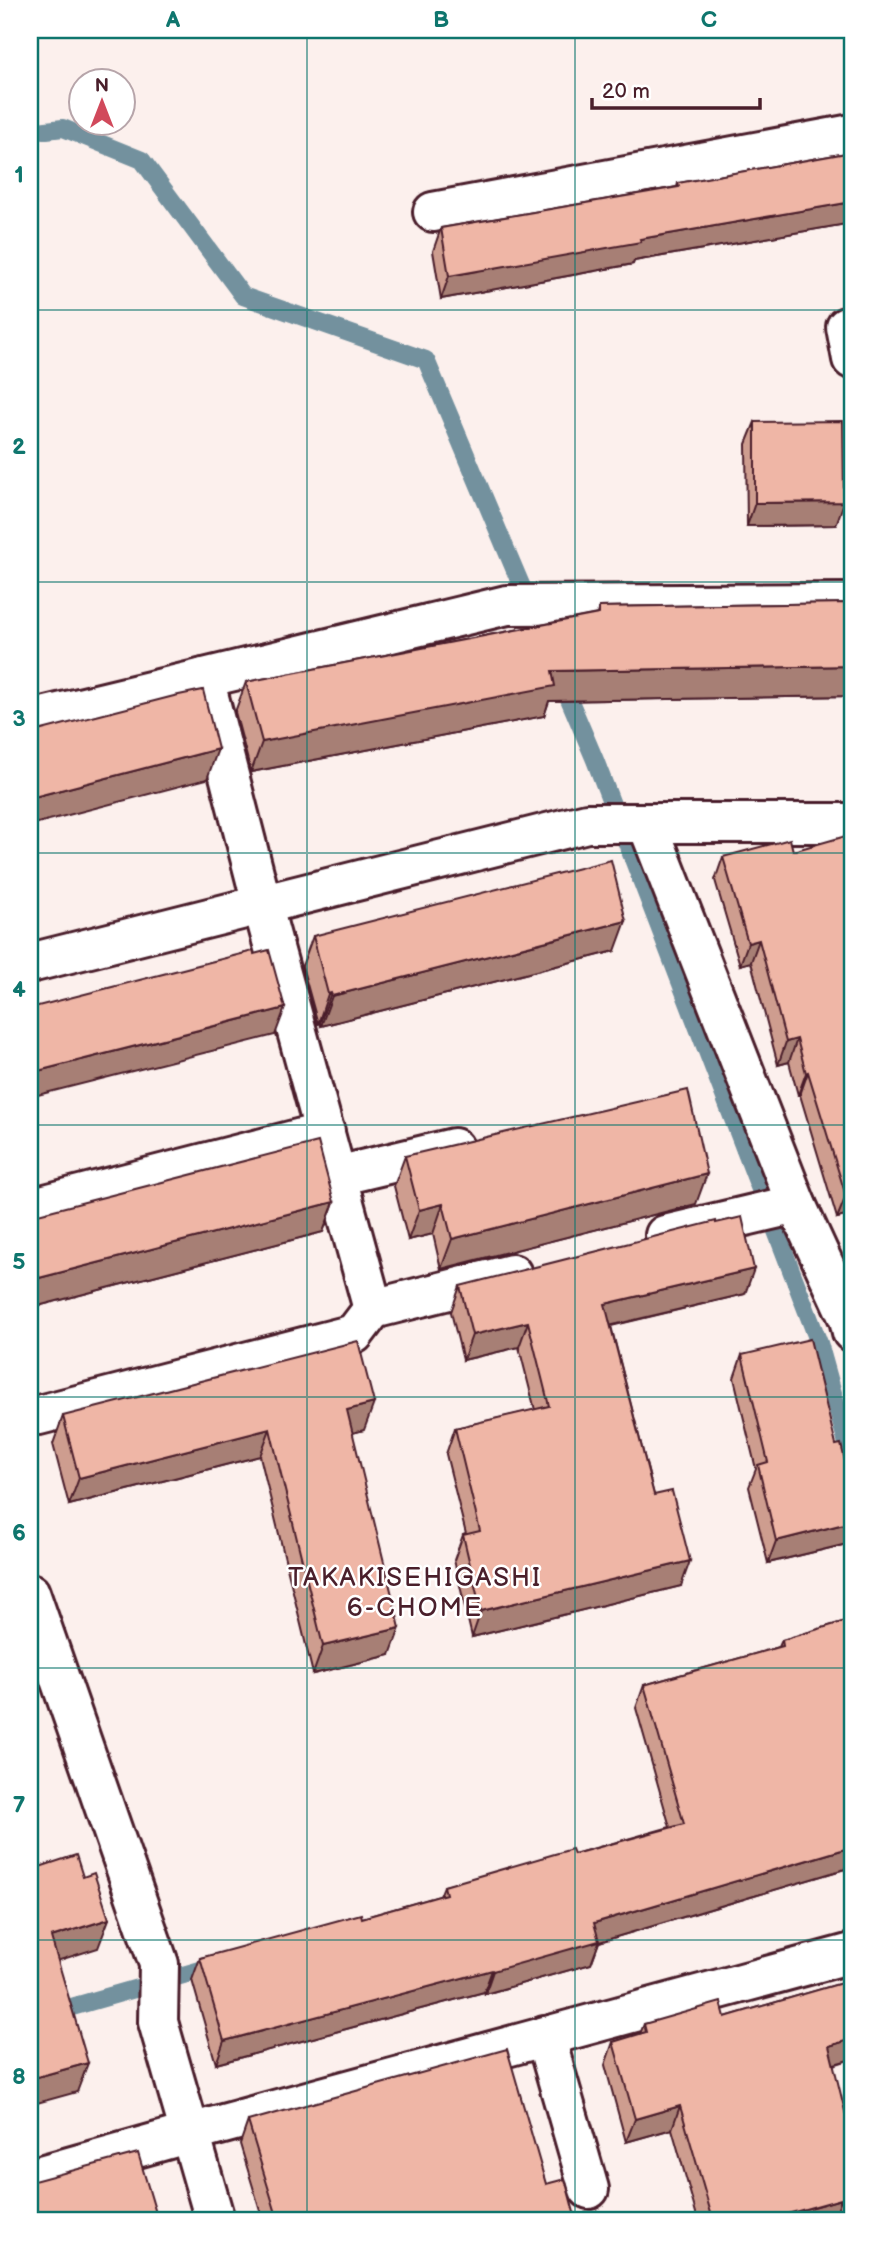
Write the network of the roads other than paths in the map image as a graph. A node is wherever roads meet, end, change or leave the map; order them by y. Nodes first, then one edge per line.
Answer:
1 (852, 134) edge
2 (433, 212) dead end
3 (852, 326) edge
4 (852, 359) edge
5 (852, 603) edge
6 (204, 678) junction
7 (30, 720) edge
8 (647, 822) junction
9 (852, 823) edge
10 (262, 904) junction
11 (30, 963) edge
12 (325, 1132) junction
13 (485, 1140) edge
14 (337, 1176) junction
15 (796, 1204) junction
16 (30, 1208) edge
17 (629, 1244) edge
18 (548, 1265) edge
19 (373, 1309) junction
20 (851, 1323) edge
21 (39, 1415) dead end
22 (30, 1593) edge
23 (852, 1954) edge
24 (545, 2036) junction
25 (190, 2133) junction
26 (30, 2178) edge
27 (589, 2189) dead end
28 (215, 2220) edge

1 - 2 street
3 - 4 street
5 - 6 street
6 - 7 street
6 - 10 street
8 - 9 street
8 - 10 street
8 - 15 street
10 - 11 street
10 - 12 street
12 - 14 street
12 - 16 street
13 - 14 street
14 - 19 street
15 - 17 street
15 - 20 street
18 - 19 street
19 - 21 street
22 - 25 street
23 - 24 street
24 - 25 street
24 - 27 street
25 - 26 street
25 - 28 street

